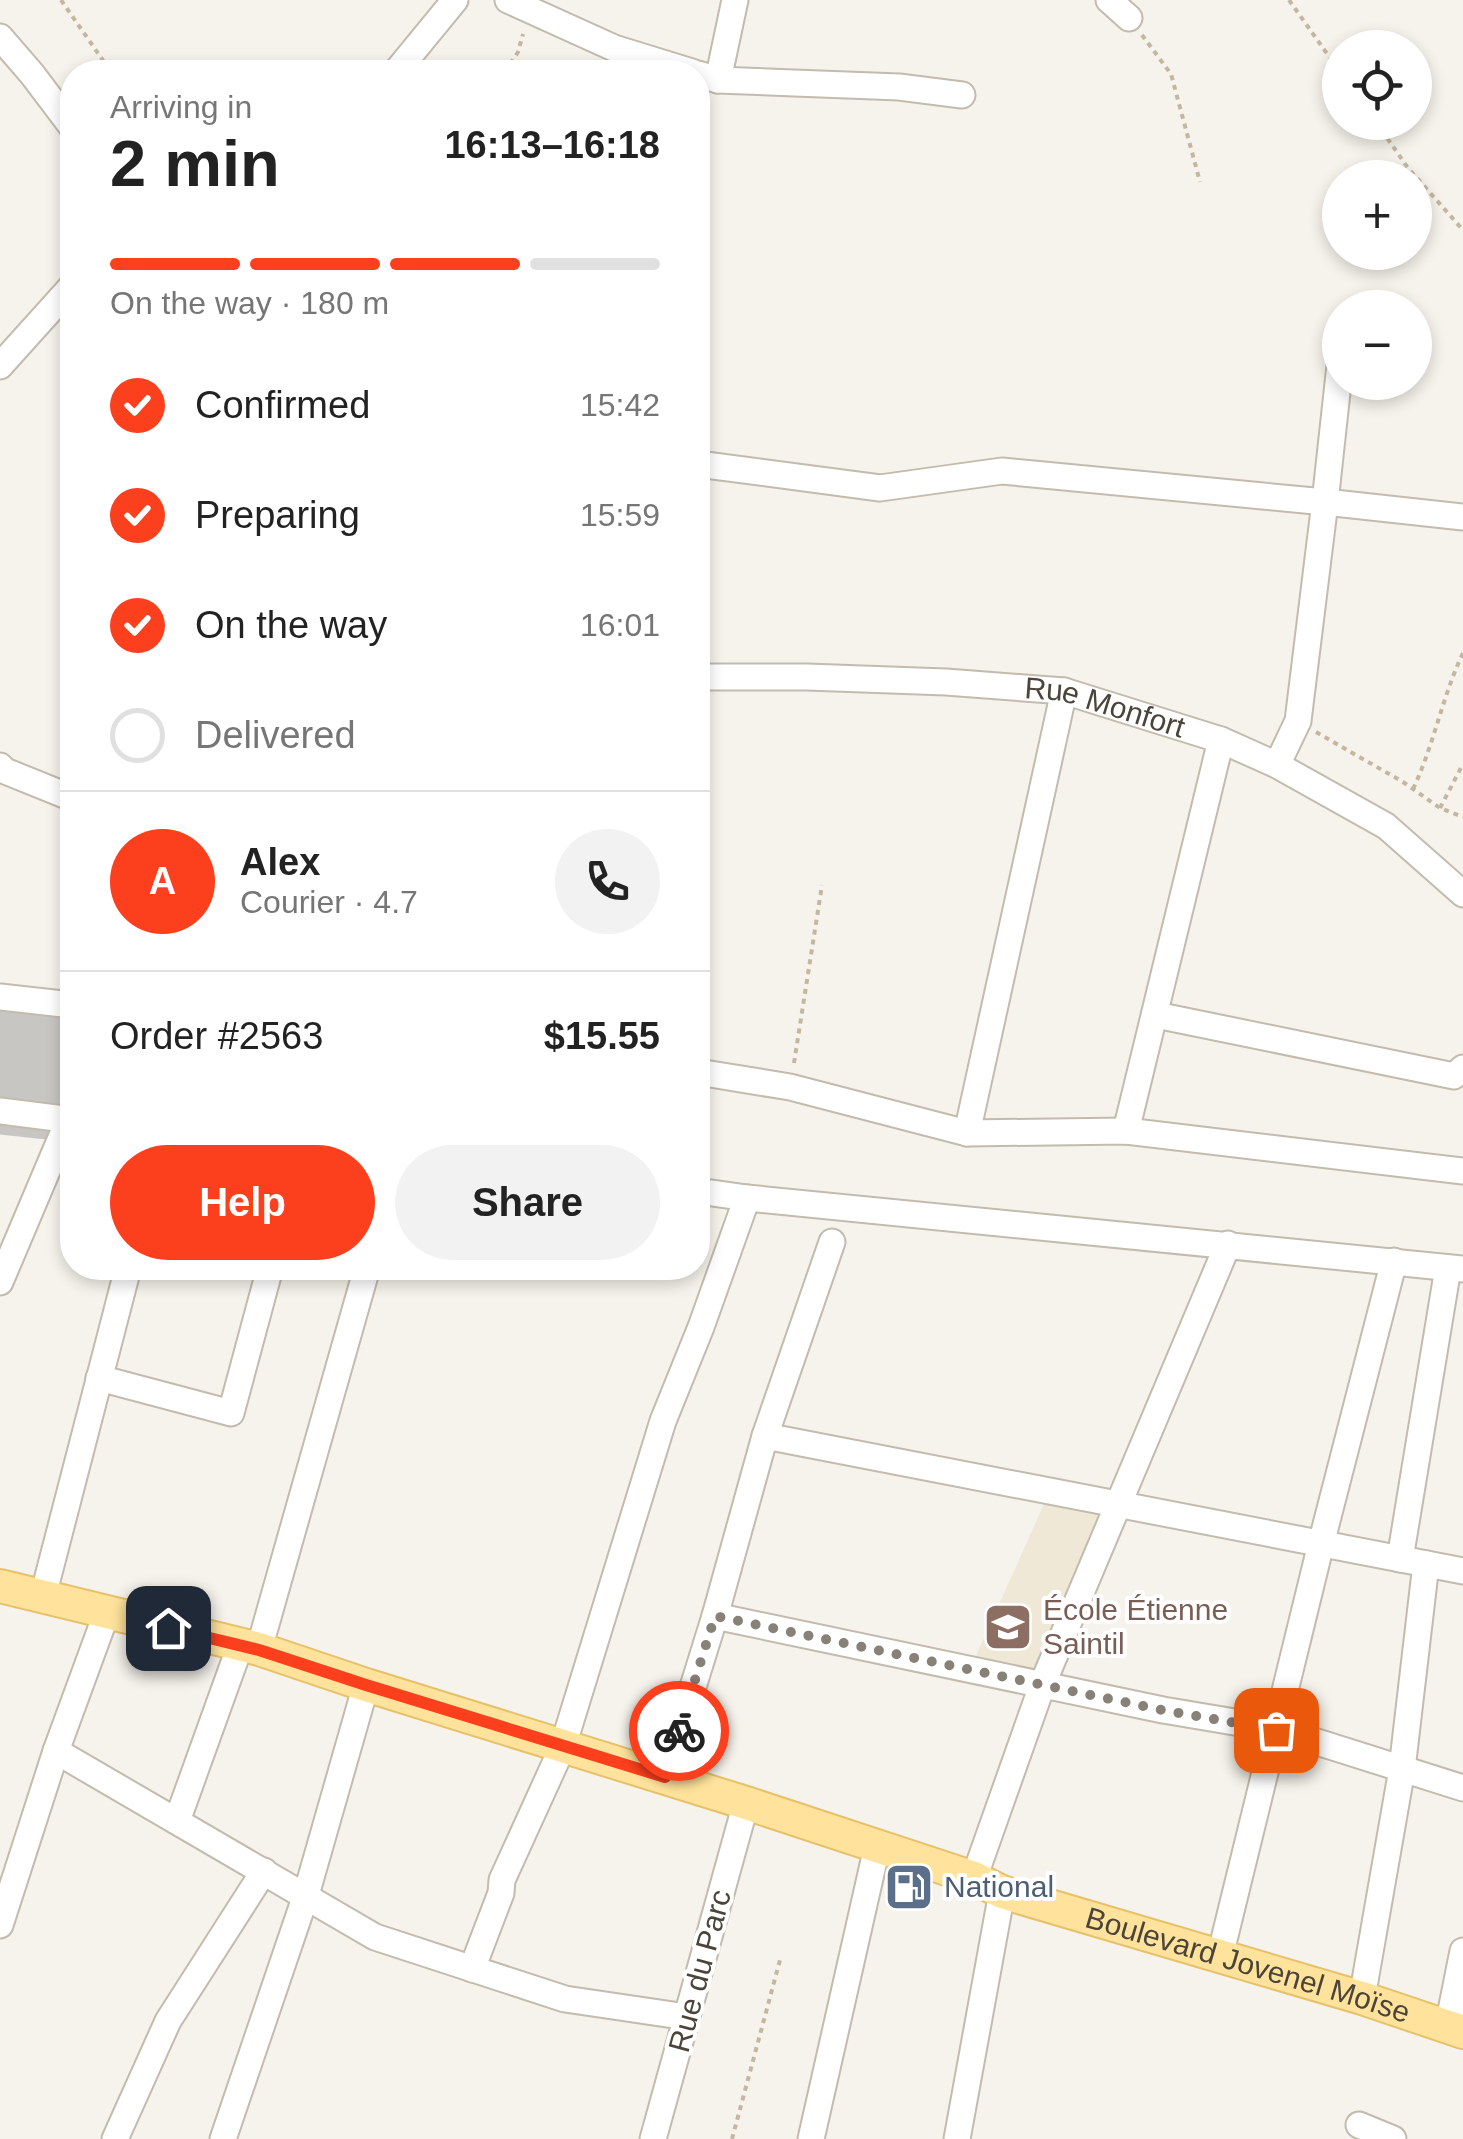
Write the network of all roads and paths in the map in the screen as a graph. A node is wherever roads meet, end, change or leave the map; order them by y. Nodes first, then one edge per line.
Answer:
1 (61, 0) edge
2 (455, 0) edge
3 (735, 0) edge
4 (1109, 0) edge
5 (1289, 0) edge
6 (519, 5) edge
7 (1130, 18) joint
8 (0, 37) edge
9 (1322, 47) edge
10 (103, 60) edge
11 (406, 60) edge
12 (513, 60) edge
13 (652, 60) edge
14 (709, 60) edge
15 (710, 76) edge
16 (962, 95) dead end
17 (60, 112) edge
18 (1389, 140) edge
19 (1200, 182) dead end
20 (1463, 230) edge
21 (60, 299) edge
22 (0, 366) edge
23 (1336, 400) edge
24 (710, 466) edge
25 (1326, 502) junction
26 (1463, 517) edge
27 (1463, 653) edge
28 (710, 677) edge
29 (1064, 692) junction
30 (1298, 721) junction
31 (1221, 740) junction
32 (1463, 764) edge
33 (1278, 765) junction
34 (2, 776) edge
35 (1412, 790) junction
36 (60, 794) edge
37 (1440, 808) junction
38 (1463, 817) edge
39 (822, 885) dead end
40 (1463, 894) edge
41 (0, 997) edge
42 (60, 1004) edge
43 (1156, 1015) junction
44 (1463, 1068) edge
45 (710, 1074) edge
46 (790, 1087) junction
47 (0, 1112) edge
48 (60, 1119) edge
49 (1126, 1131) junction
50 (967, 1134) junction
51 (60, 1145) edge
52 (1463, 1171) edge
53 (710, 1192) edge
54 (746, 1198) junction
55 (832, 1242) dead end
56 (1228, 1244) junction
57 (1394, 1262) junction
58 (1455, 1268) edge
59 (125, 1280) edge
60 (267, 1280) edge
61 (364, 1280) edge
62 (0, 1282) edge
63 (99, 1378) junction
64 (764, 1436) junction
65 (1117, 1505) junction
66 (1322, 1544) junction
67 (1400, 1560) junction
68 (1426, 1564) junction
69 (1463, 1571) edge
70 (0, 1586) edge
71 (43, 1596) junction
72 (107, 1612) junction
73 (715, 1616) junction
74 (250, 1648) junction
75 (1044, 1683) junction
76 (366, 1685) junction
77 (1276, 1730) junction
78 (563, 1746) junction
79 (56, 1750) junction
80 (1402, 1769) junction
81 (665, 1777) junction
82 (1463, 1788) edge
83 (746, 1803) junction
84 (177, 1820) junction
85 (876, 1847) junction
86 (264, 1871) junction
87 (988, 1885) junction
88 (306, 1895) junction
89 (0, 1925) edge
90 (1463, 1951) edge
91 (1220, 1956) junction
92 (780, 1960) dead end
93 (472, 1969) junction
94 (1362, 1998) junction
95 (687, 2016) junction
96 (1458, 2027) edge
97 (1359, 2124) dead end
98 (115, 2139) edge
99 (223, 2139) edge
100 (653, 2139) edge
101 (732, 2139) edge
102 (811, 2139) edge
103 (957, 2139) edge
104 (1393, 2139) edge

1 - 10 path
2 - 11 street
3 - 14 street
4 - 7 street
5 - 9 path
6 - 12 path
6 - 13 street
7 - 19 path
8 - 17 street
15 - 16 street
18 - 20 path
21 - 22 street
23 - 25 street
24 - 25 street
25 - 26 street
25 - 30 street
27 - 35 path
28 - 29 street, Rue Monfort
29 - 31 street, Rue Monfort
29 - 50 street
30 - 33 street
30 - 35 path
31 - 33 street, Rue Monfort
31 - 43 street
32 - 37 path
33 - 40 street, Rue Monfort
34 - 36 street
35 - 37 path
37 - 38 path
39 - 46 path
41 - 42 street
43 - 44 street
43 - 49 street
45 - 46 street
46 - 50 street
47 - 48 street
49 - 50 street
49 - 52 street
51 - 62 street
53 - 54 street
54 - 56 street
54 - 78 street
55 - 64 street
56 - 57 street
56 - 65 street
57 - 58 street
57 - 66 street
58 - 67 street
59 - 63 street
60 - 63 street
61 - 74 street
63 - 71 street
64 - 65 street
64 - 73 street
65 - 66 street
65 - 75 street
66 - 67 street
66 - 77 street
67 - 68 street
68 - 69 street
68 - 80 street
70 - 71 main road, Boulevard Jovenel Moïse
71 - 72 main road, Boulevard Jovenel Moïse
72 - 74 main road, Boulevard Jovenel Moïse
72 - 79 street
73 - 75 street
73 - 81 street
74 - 76 main road, Boulevard Jovenel Moïse
74 - 84 street
75 - 77 street
75 - 87 street
76 - 78 main road, Boulevard Jovenel Moïse
76 - 88 street
77 - 80 street
77 - 91 street
78 - 81 main road, Boulevard Jovenel Moïse
78 - 93 street
79 - 84 street
79 - 89 street
80 - 82 street
80 - 94 street
81 - 83 main road, Boulevard Jovenel Moïse
83 - 85 main road, Boulevard Jovenel Moïse
83 - 95 street, Rue du Parc
84 - 86 street
85 - 87 main road, Boulevard Jovenel Moïse
85 - 102 street
86 - 88 street
86 - 98 street
87 - 91 main road, Boulevard Jovenel Moïse
87 - 103 street
88 - 93 street
88 - 99 street
90 - 96 street
91 - 94 main road, Boulevard Jovenel Moïse
92 - 101 path
93 - 95 street
94 - 96 main road, Boulevard Jovenel Moïse
95 - 100 street, Rue du Parc
97 - 104 street

